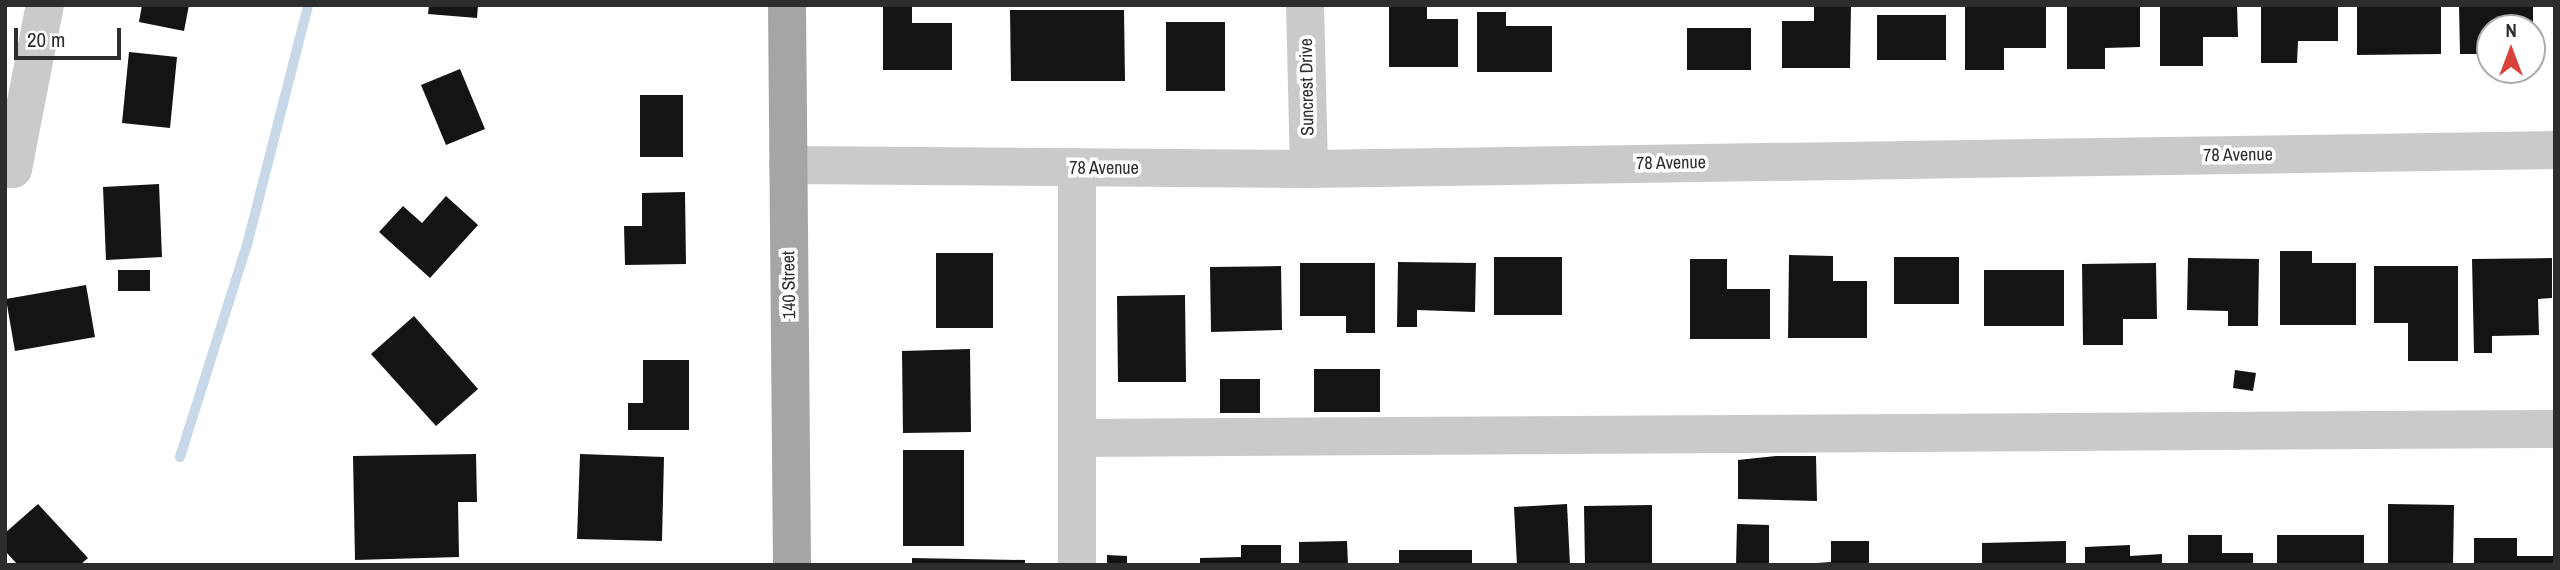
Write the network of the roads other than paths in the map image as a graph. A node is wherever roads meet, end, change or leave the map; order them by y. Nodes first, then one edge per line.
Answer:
1 (45, 5) edge
2 (787, 5) edge
3 (1305, 5) edge
4 (2555, 150) edge
5 (788, 164) junction
6 (1077, 167) junction
7 (9, 169) edge
8 (1309, 169) junction
9 (2555, 429) edge
10 (1077, 438) junction
11 (792, 565) edge
12 (1077, 565) edge

1 - 7 street
2 - 5 main road, 140 Street
3 - 8 street, Suncrest Drive
4 - 8 street, 78 Avenue
5 - 6 street, 78 Avenue
5 - 11 main road, 140 Street
6 - 8 street, 78 Avenue
6 - 10 street
9 - 10 street
10 - 12 street

